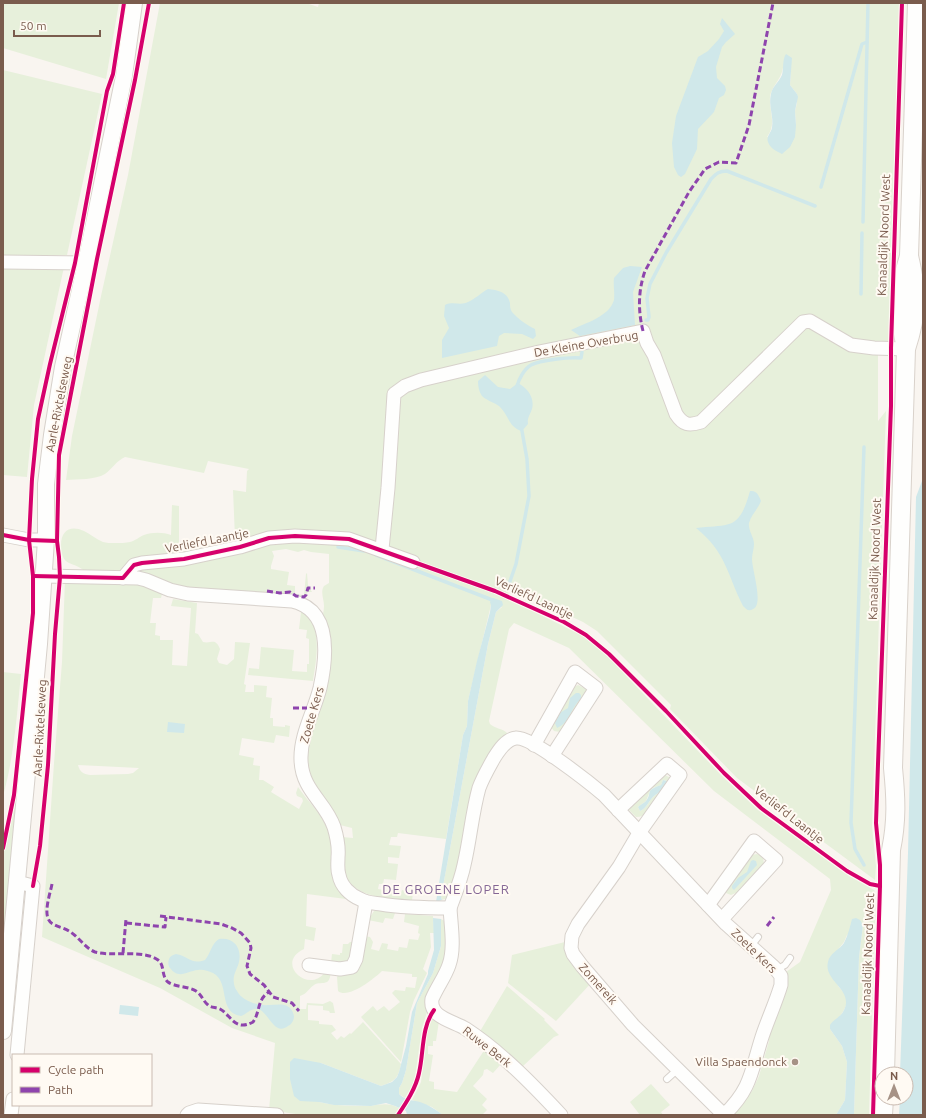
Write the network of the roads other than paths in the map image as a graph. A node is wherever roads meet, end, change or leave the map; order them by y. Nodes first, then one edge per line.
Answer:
1 (134, 3) edge
2 (917, 3) edge
3 (3, 262) edge
4 (86, 263) junction
5 (906, 348) junction
6 (3, 535) edge
7 (46, 540) junction
8 (382, 550) junction
9 (413, 562) dead end
10 (44, 576) junction
11 (123, 578) junction
12 (534, 745) junction
13 (552, 756) junction
14 (618, 810) junction
15 (639, 833) junction
16 (17, 882) junction
17 (366, 902) junction
18 (708, 905) junction
19 (450, 908) junction
20 (722, 920) junction
21 (790, 958) dead end
22 (310, 965) dead end
23 (776, 970) junction
24 (3, 1031) edge
25 (17, 1054) edge
26 (885, 1066) edge
27 (677, 1070) junction
28 (667, 1079) dead end
29 (187, 1115) edge
30 (277, 1115) edge
31 (561, 1115) edge
32 (724, 1115) edge

1 - 4 street, Aarle-Rixtelseweg
2 - 5 main road, Kanaaldijk Noord West
3 - 4 street
4 - 7 street, Aarle-Rixtelseweg
5 - 8 street, De Kleine Overbrug
5 - 26 main road, Kanaaldijk Noord West
6 - 7 street
7 - 10 street, Aarle-Rixtelseweg
8 - 9 street, Verliefd Laantje
8 - 11 street, Verliefd Laantje
10 - 11 street, Zoete Kers
10 - 16 street, Aarle-Rixtelseweg
11 - 17 street, Zoete Kers
12 - 13 street, Zoete Kers
12 - 13 street
12 - 19 street, Zoete Kers
13 - 14 street, Zoete Kers
14 - 15 street, Zoete Kers
14 - 15 street
15 - 18 street, Zoete Kers
15 - 27 street, Zomereik
16 - 24 street, Aarle-Rixtelseweg
16 - 25 street
17 - 19 street, Zoete Kers
17 - 22 street
18 - 20 street, Zoete Kers
18 - 20 street, Zoete Kers
19 - 31 street, Ruwe Berk
20 - 23 street, Zoete Kers
21 - 23 lane
23 - 32 street, Zoete Kers
27 - 28 lane
27 - 32 street, Zomereik
29 - 30 street

